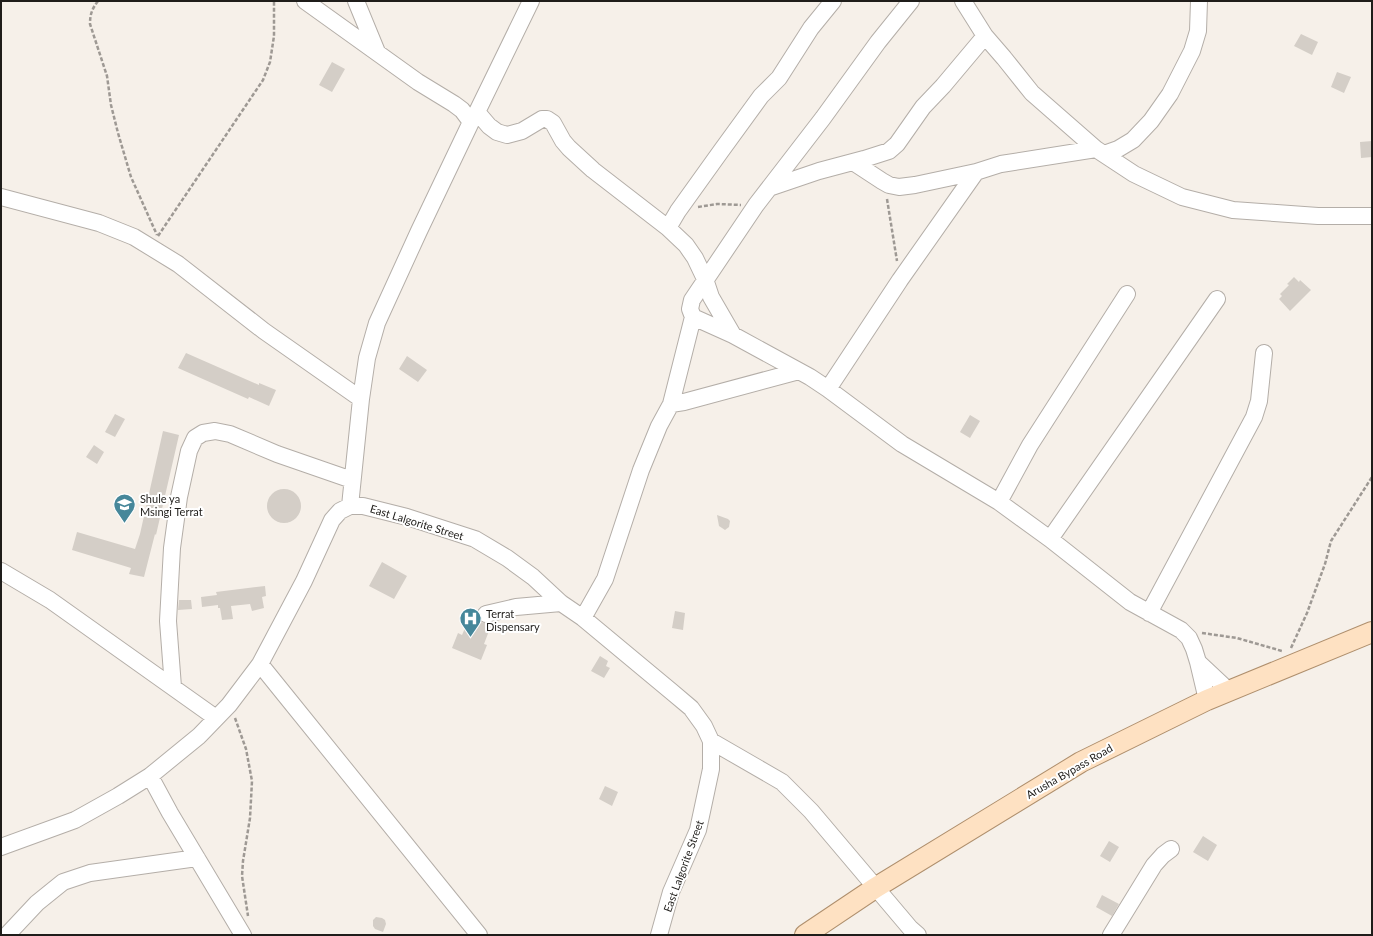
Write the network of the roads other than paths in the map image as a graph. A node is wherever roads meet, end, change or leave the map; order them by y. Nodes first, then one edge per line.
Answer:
1 (305, 1) edge
2 (356, 1) edge
3 (531, 1) edge
4 (833, 1) edge
5 (911, 1) edge
6 (963, 1) edge
7 (1199, 1) edge
8 (984, 36) junction
9 (377, 52) junction
10 (474, 117) junction
11 (497, 132) junction
12 (463, 138) junction
13 (889, 151) junction
14 (1100, 152) junction
15 (853, 162) junction
16 (976, 172) junction
17 (881, 180) junction
18 (769, 188) junction
19 (1, 197) edge
20 (1372, 216) edge
21 (668, 228) junction
22 (705, 280) junction
23 (1127, 294) dead end
24 (1217, 299) dead end
25 (693, 317) junction
26 (734, 335) junction
27 (1264, 353) dead end
28 (799, 371) junction
29 (828, 389) junction
30 (361, 399) junction
31 (671, 404) junction
32 (352, 480) junction
33 (998, 502) junction
34 (350, 506) junction
35 (1050, 539) junction
36 (1, 571) edge
37 (561, 603) junction
38 (1149, 613) junction
39 (486, 614) dead end
40 (583, 618) junction
41 (1372, 632) edge
42 (1198, 662) junction
43 (260, 664) junction
44 (173, 687) junction
45 (1229, 691) junction
46 (1207, 700) junction
47 (216, 718) junction
48 (711, 741) junction
49 (150, 776) junction
50 (1, 847) edge
51 (1171, 849) dead end
52 (197, 858) junction
53 (876, 888) junction
54 (246, 928) edge
55 (7, 935) edge
56 (479, 935) edge
57 (659, 935) edge
58 (805, 935) edge
59 (918, 935) edge
60 (1111, 935) edge

1 - 9 street
2 - 9 street
3 - 10 street
4 - 21 street
5 - 18 street
6 - 8 street
7 - 14 street
8 - 13 street
8 - 14 street
9 - 10 street
10 - 11 street
10 - 12 street
11 - 12 street
11 - 21 street
12 - 30 street
13 - 15 street
13 - 17 street
14 - 16 street
14 - 20 street
15 - 17 street
15 - 18 street
16 - 17 street
16 - 29 street
18 - 22 street
19 - 30 street
21 - 22 street
22 - 25 street
22 - 26 street
23 - 33 street
24 - 35 street
25 - 26 street
25 - 31 street
26 - 28 street
27 - 38 street
28 - 29 street
28 - 31 street
29 - 33 street
30 - 32 street
31 - 40 street
32 - 34 street
32 - 44 street
33 - 35 street
34 - 37 street, East Lalgorite Street
34 - 43 street
35 - 38 street
36 - 44 street
37 - 39 street
37 - 40 street, East Lalgorite Street
38 - 42 street
40 - 48 street, East Lalgorite Street
41 - 45 main road, Arusha Bypass Road
42 - 45 street
42 - 46 street
43 - 47 street
43 - 56 street
44 - 47 street
45 - 46 main road, Arusha Bypass Road
46 - 53 main road, Arusha Bypass Road
47 - 49 street
48 - 53 street
48 - 57 street, East Lalgorite Street
49 - 50 street
49 - 52 street
51 - 60 street
52 - 54 street
52 - 55 street
53 - 58 main road, Arusha Bypass Road
53 - 59 street

